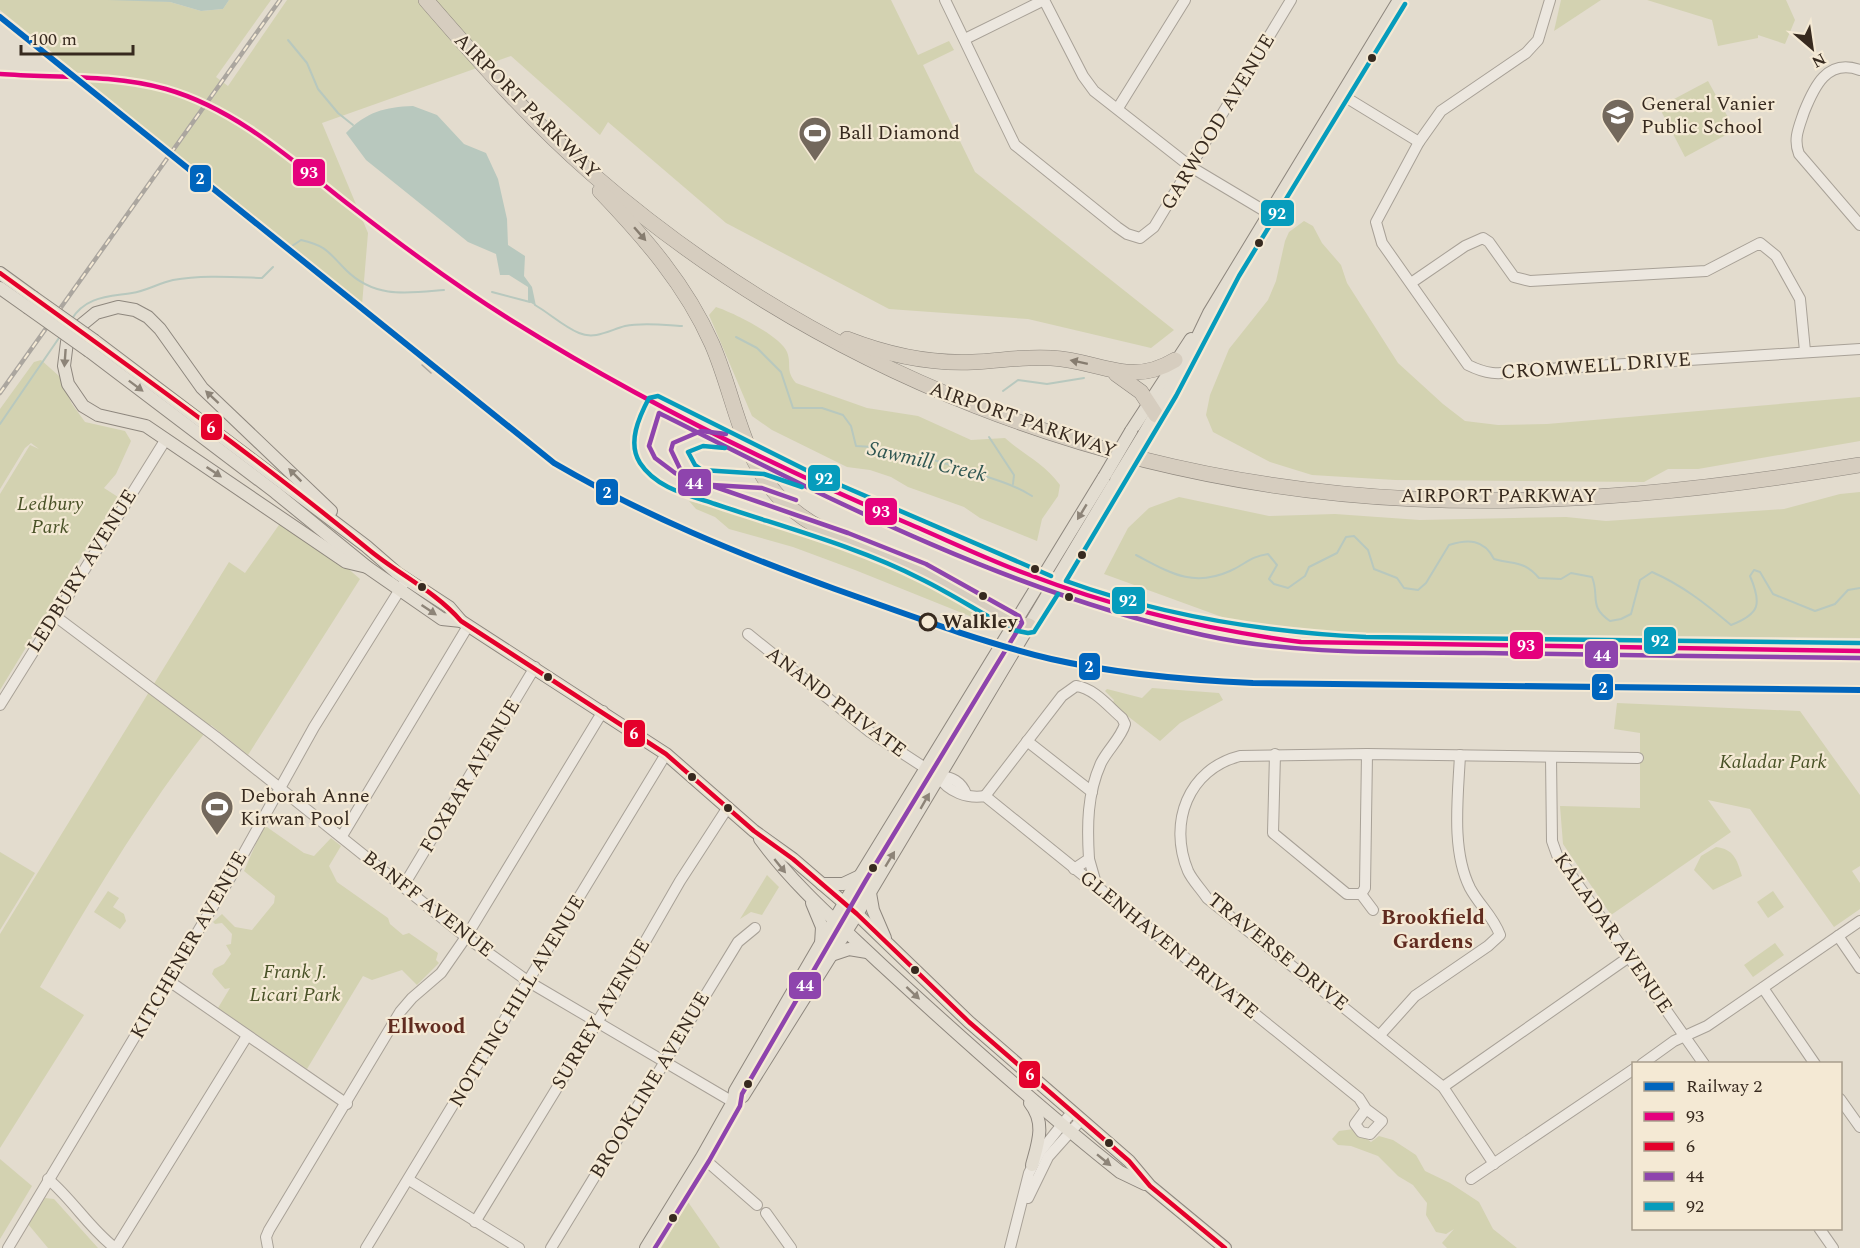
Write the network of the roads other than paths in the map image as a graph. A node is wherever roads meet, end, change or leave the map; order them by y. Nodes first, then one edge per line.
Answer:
1 (426, 0) edge
2 (945, 0) edge
3 (1044, 0) edge
4 (1185, 0) edge
5 (1290, 0) edge
6 (1399, 0) edge
7 (1550, 0) edge
8 (965, 39) junction
9 (1860, 70) edge
10 (1342, 95) junction
11 (1118, 108) junction
12 (529, 114) junction
13 (1419, 142) junction
14 (1191, 167) junction
15 (1268, 213) junction
16 (1860, 225) edge
17 (0, 273) edge
18 (732, 280) junction
19 (1411, 283) junction
20 (0, 288) edge
21 (30, 302) junction
22 (1209, 313) junction
23 (92, 346) junction
24 (1860, 349) edge
25 (1805, 351) junction
26 (1175, 360) junction
27 (1111, 372) junction
28 (1149, 401) junction
29 (1156, 416) junction
30 (166, 439) junction
31 (1860, 465) edge
32 (366, 546) junction
33 (367, 567) junction
34 (403, 585) junction
35 (56, 616) junction
36 (464, 623) junction
37 (1018, 625) junction
38 (748, 634) dead end
39 (535, 667) junction
40 (0, 705) edge
41 (603, 711) junction
42 (1026, 741) junction
43 (1367, 753) junction
44 (666, 754) junction
45 (1275, 754) junction
46 (1460, 756) junction
47 (1551, 757) junction
48 (1638, 758) dead end
49 (926, 769) junction
50 (939, 777) junction
51 (280, 786) junction
52 (1092, 792) junction
53 (985, 796) junction
54 (728, 807) junction
55 (753, 831) junction
56 (342, 836) junction
57 (1089, 859) junction
58 (1074, 869) junction
59 (860, 876) junction
60 (822, 884) junction
61 (404, 885) junction
62 (1098, 888) junction
63 (870, 893) junction
64 (1361, 894) junction
65 (809, 898) junction
66 (845, 903) junction
67 (1373, 910) dead end
68 (857, 914) junction
69 (835, 921) junction
70 (1860, 921) edge
71 (755, 928) dead end
72 (847, 931) junction
73 (1838, 936) junction
74 (466, 937) junction
75 (887, 942) junction
76 (821, 945) junction
77 (870, 953) junction
78 (831, 955) junction
79 (1629, 957) junction
80 (1860, 968) edge
81 (169, 981) junction
82 (529, 982) junction
83 (1763, 988) junction
84 (595, 1022) junction
85 (1380, 1035) junction
86 (246, 1036) junction
87 (1685, 1036) junction
88 (664, 1062) junction
89 (1645, 1062) edge
90 (1703, 1062) edge
91 (1814, 1062) edge
92 (1632, 1070) edge
93 (1443, 1087) junction
94 (1018, 1088) junction
95 (738, 1099) junction
96 (1842, 1102) edge
97 (347, 1104) junction
98 (1366, 1108) dead end
99 (1077, 1116) junction
100 (1860, 1127) edge
101 (1066, 1129) junction
102 (702, 1158) junction
103 (1494, 1164) junction
104 (1032, 1165) junction
105 (48, 1179) junction
106 (1471, 1179) dead end
107 (409, 1180) junction
108 (1150, 1186) junction
109 (757, 1205) dead end
110 (766, 1213) dead end
111 (475, 1222) junction
112 (1018, 1222) junction
113 (1820, 1230) edge
114 (8, 1248) edge
115 (115, 1248) edge
116 (268, 1248) edge
117 (366, 1248) edge
118 (519, 1248) edge
119 (551, 1248) edge
120 (646, 1248) edge
121 (790, 1248) edge
122 (1010, 1248) edge
123 (1224, 1248) edge
124 (1833, 1248) edge

1 - 12 highway, AIRPORT PARKWAY
2 - 8 street
3 - 8 street
3 - 11 street
4 - 11 street
5 - 14 street, GARWOOD AVENUE
6 - 10 main road
7 - 13 street
8 - 14 street, GARWOOD AVENUE
9 - 16 street
10 - 13 street
10 - 15 main road
11 - 14 street
12 - 18 highway, AIRPORT PARKWAY
12 -> 37 highway
13 - 19 street, CROMWELL DRIVE
14 - 15 street
15 - 22 main road
17 - 21 main road
27 -> 18 highway
18 - 31 highway, AIRPORT PARKWAY
19 - 25 street, CROMWELL DRIVE
19 - 25 street
20 - 21 main road
21 - 23 main road, bridge
22 - 26 main road
22 - 29 main road
23 - 32 main road
23 -> 33 main road
24 - 25 street, CROMWELL DRIVE
26 - 27 highway
26 - 28 main road
27 - 28 highway
28 - 29 highway
28 -> 37 main road, bridge
29 - 37 main road, bridge
32 -> 30 main road
30 -> 33 main road
30 - 35 street, LEDBURY AVENUE
32 - 34 main road
33 - 34 main road
34 - 36 main road
34 - 51 street, KITCHENER AVENUE
35 - 40 street, LEDBURY AVENUE
35 - 51 street, BANFF AVENUE
36 - 39 main road
36 - 56 street
37 - 49 main road
37 - 50 main road
38 - 49 street, ANAND PRIVATE
39 - 41 main road
39 - 61 street, FOXBAR AVENUE
41 - 44 main road
41 - 74 street
42 - 52 street
42 - 52 street
42 - 53 street
43 - 45 street, TRAVERSE DRIVE
43 - 46 street, TRAVERSE DRIVE
43 - 64 street
44 - 54 main road
44 - 82 street, NOTTING HILL AVENUE
45 - 64 street
45 - 85 street, TRAVERSE DRIVE
46 - 47 street, TRAVERSE DRIVE
46 - 85 street
47 - 48 street, TRAVERSE DRIVE
47 - 79 street, KALADAR AVENUE
49 - 50 street
49 - 59 main road
50 - 53 street
63 -> 50 main road
51 - 56 street, BANFF AVENUE
51 - 81 street, KITCHENER AVENUE
52 - 57 street
53 - 58 street, GLENHAVEN PRIVATE
54 - 55 main road
54 - 84 street, SURREY AVENUE
55 - 60 main road
55 -> 65 main road
56 - 61 street, BANFF AVENUE
57 - 58 street
57 - 62 street
58 - 62 street, GLENHAVEN PRIVATE
59 - 60 main road
59 - 66 main road
60 - 66 main road
61 - 74 street, BANFF AVENUE
62 - 98 street, GLENHAVEN PRIVATE
63 - 68 main road
63 - 75 main road
64 - 67 street
65 - 69 main road
65 - 76 main road
66 - 68 main road
66 - 69 main road
68 - 72 main road
68 - 75 main road
69 - 72 main road
69 - 76 main road
70 - 73 street
71 - 88 street, BROOKLINE AVENUE
72 - 77 main road
72 - 78 main road
73 - 80 street
73 - 83 street
74 - 82 street, BANFF AVENUE
74 - 97 street
75 - 99 main road
76 - 95 main road
77 - 78 main road
77 -> 94 main road
78 - 95 main road
79 - 87 street, KALADAR AVENUE
79 - 93 street
81 - 86 street
81 - 105 street, KITCHENER AVENUE
82 - 84 street, BANFF AVENUE
82 - 107 street, NOTTING HILL AVENUE
83 - 87 street
83 - 91 street
84 - 88 street, BANFF AVENUE
84 - 111 street, SURREY AVENUE
85 - 93 street, TRAVERSE DRIVE
86 - 97 street
86 - 115 street
87 - 89 street
87 - 90 street, KALADAR AVENUE
88 - 95 street, BANFF AVENUE
88 - 119 street, BROOKLINE AVENUE
92 - 103 street
93 - 103 street, TRAVERSE DRIVE
94 - 101 main road
94 - 104 main road
95 - 102 main road
96 - 100 street
97 - 116 street
99 - 101 street
99 - 108 main road
101 - 104 street
101 -> 108 main road
101 - 112 street
102 - 109 street
102 - 120 main road
103 - 106 street
104 - 112 street
105 - 114 street, KITCHENER AVENUE
105 - 115 street
107 - 111 street
107 - 117 street, NOTTING HILL AVENUE
108 - 123 main road
110 - 121 street
111 - 118 street
112 - 122 street
113 - 124 street

